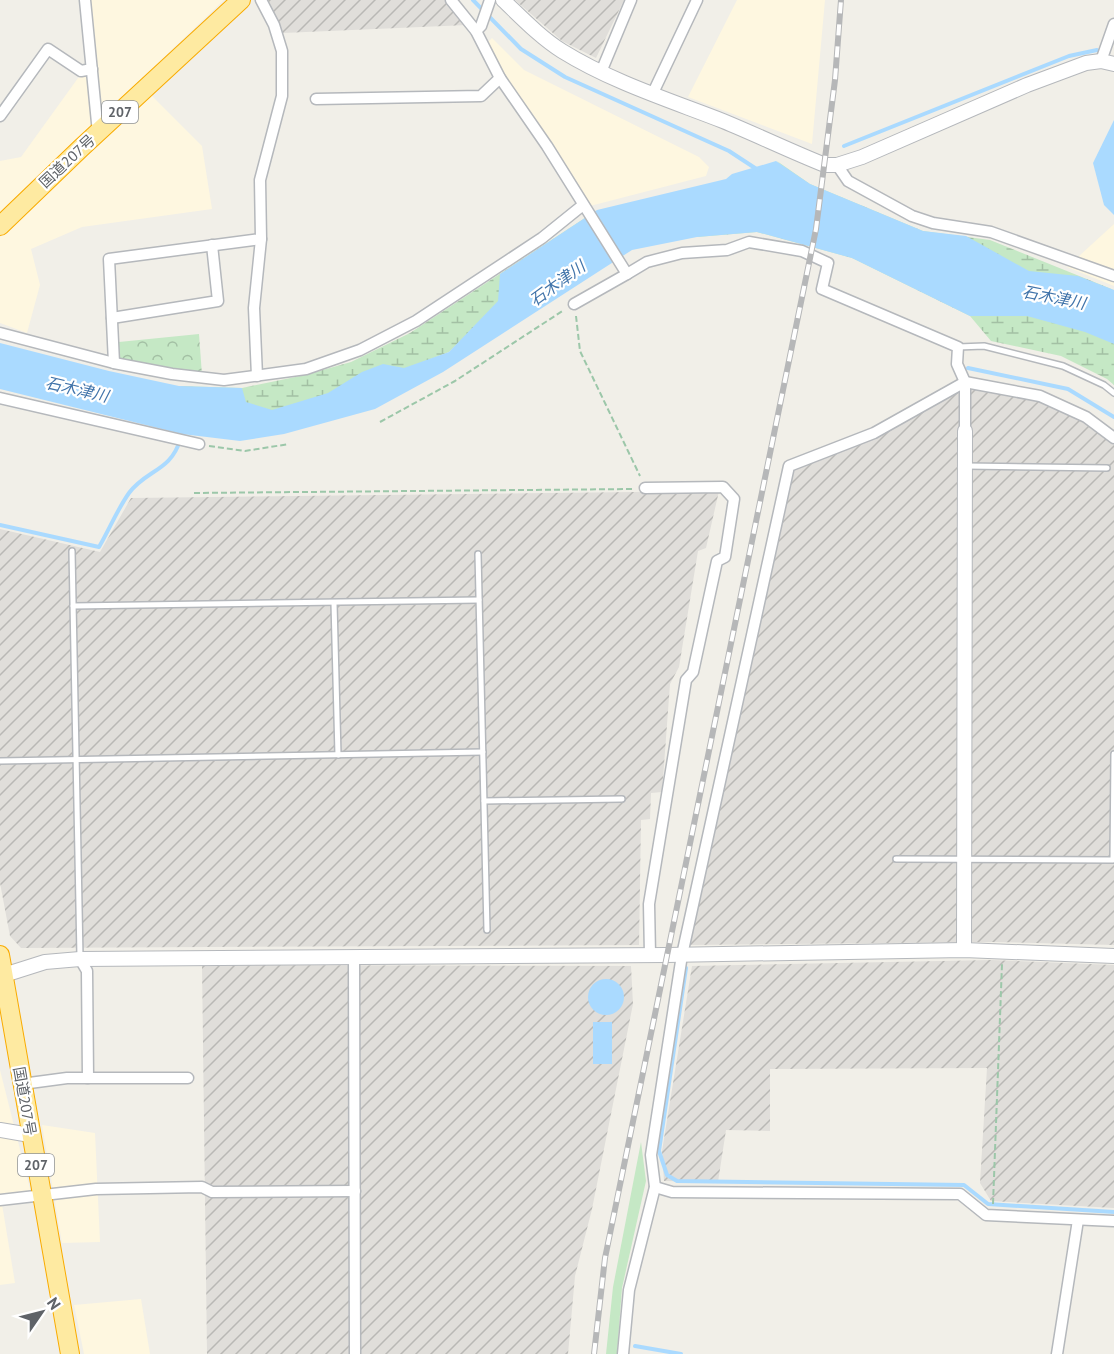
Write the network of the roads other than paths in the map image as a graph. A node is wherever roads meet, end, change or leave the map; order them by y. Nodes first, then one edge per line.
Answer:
1 (85, 0) edge
2 (241, 0) edge
3 (261, 0) edge
4 (451, 0) edge
5 (490, 0) edge
6 (503, 0) edge
7 (631, 0) edge
8 (697, 0) edge
9 (1114, 24) edge
10 (478, 28) junction
11 (1108, 62) edge
12 (92, 69) junction
13 (601, 72) junction
14 (500, 78) junction
15 (652, 95) junction
16 (316, 99) dead end
17 (0, 116) edge
18 (98, 132) junction
19 (837, 165) junction
20 (584, 207) junction
21 (0, 226) edge
22 (261, 239) junction
23 (212, 245) junction
24 (627, 274) junction
25 (1114, 276) edge
26 (574, 304) road end
27 (112, 318) junction
28 (0, 333) edge
29 (958, 347) junction
30 (114, 363) junction
31 (257, 376) junction
32 (965, 382) junction
33 (1114, 393) edge
34 (0, 398) edge
35 (965, 430) joint
36 (1114, 438) edge
37 (199, 444) road end
38 (965, 466) junction
39 (1107, 468) dead end
40 (645, 488) road end
41 (72, 551) dead end
42 (478, 554) dead end
43 (479, 600) junction
44 (334, 603) junction
45 (74, 606) junction
46 (483, 752) junction
47 (1114, 754) edge
48 (338, 755) junction
49 (76, 759) junction
50 (0, 760) edge
51 (622, 799) dead end
52 (484, 801) junction
53 (896, 859) dead end
54 (964, 859) junction
55 (487, 930) dead end
56 (964, 950) junction
57 (0, 955) edge
58 (682, 955) junction
59 (650, 956) junction
60 (1114, 956) edge
61 (354, 957) junction
62 (80, 959) junction
63 (4, 975) junction
64 (88, 1078) junction
65 (188, 1078) dead end
66 (22, 1084) junction
67 (0, 1130) edge
68 (30, 1135) junction
69 (655, 1187) junction
70 (355, 1191) junction
71 (41, 1194) junction
72 (0, 1200) edge
73 (1078, 1221) junction
74 (1114, 1221) edge
75 (70, 1354) edge
76 (355, 1354) edge
77 (624, 1354) edge
78 (1057, 1354) edge

1 - 12 street
2 - 18 highway, 国道207号 / 207
3 - 22 street
4 - 10 street
5 - 10 street
6 - 13 street
7 - 13 street
8 - 15 street
9 - 11 street
10 - 14 street
11 - 19 street
12 - 17 street
12 - 18 street
13 - 15 street
14 - 16 street
14 - 20 street
15 - 19 street
18 - 21 highway, 国道207号 / 207
19 - 25 street
20 - 24 street
20 - 31 street
22 - 23 street
22 - 31 street
23 - 27 street
23 - 27 street
24 - 26 street
24 - 29 street
27 - 30 street
28 - 30 street
29 - 32 street
29 - 33 lane
30 - 31 street
32 - 35 street
32 - 36 street
32 - 58 street
34 - 37 street
35 - 38 street
38 - 39 lane
38 - 54 street
40 - 59 street
41 - 45 lane
42 - 43 lane
43 - 44 lane
43 - 46 lane
44 - 45 lane
44 - 48 lane
45 - 49 lane
46 - 48 lane
46 - 52 lane
47 - 54 lane
48 - 49 lane
49 - 50 lane
49 - 62 lane
51 - 52 lane
52 - 55 lane
53 - 54 lane
54 - 56 street
56 - 58 street
56 - 60 street
57 - 63 highway, 国道207号 / 207
58 - 59 street
58 - 69 street
59 - 61 street
61 - 62 street
61 - 70 street
62 - 63 street
62 - 64 street
63 - 66 highway, 国道207号 / 207
64 - 65 street
64 - 66 street
66 - 68 highway, 国道207号 / 207
67 - 68 street
68 - 71 highway, 国道207号 / 207
69 - 73 street
69 - 77 street
70 - 71 street
70 - 76 street
71 - 72 street
71 - 75 highway, 国道207号 / 207
73 - 74 street
73 - 78 street

